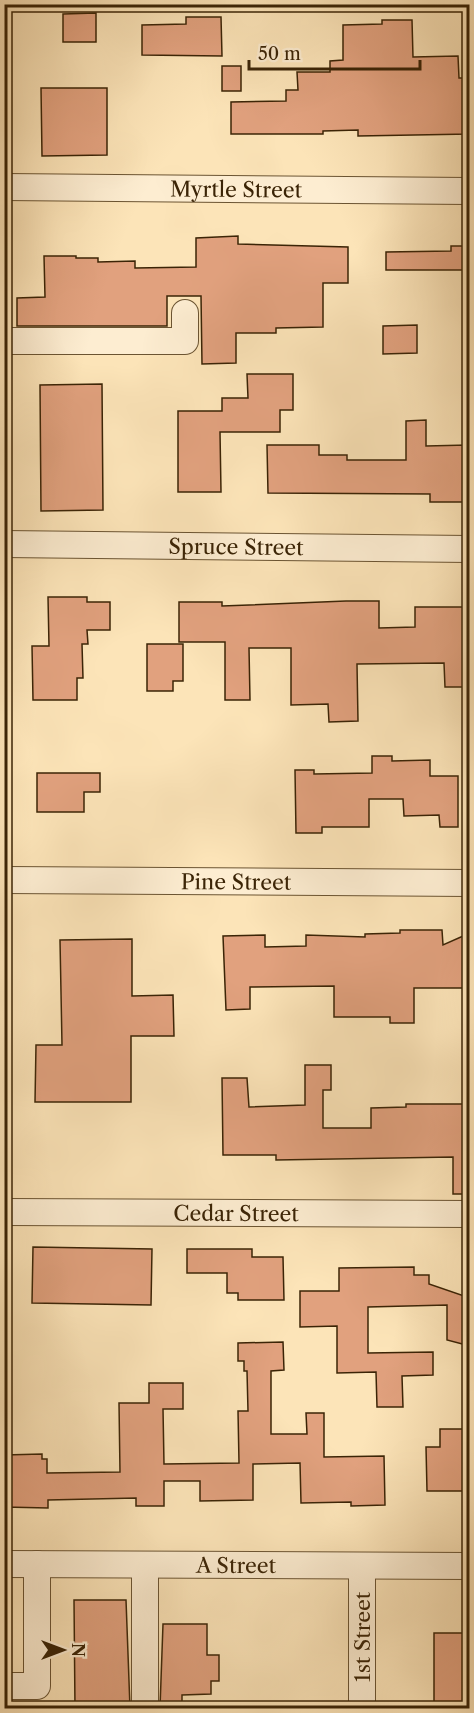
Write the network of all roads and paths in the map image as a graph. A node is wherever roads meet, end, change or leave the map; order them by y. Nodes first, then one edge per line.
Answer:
1 (4, 187) edge
2 (470, 191) edge
3 (184, 313) dead end
4 (4, 341) edge
5 (4, 544) edge
6 (470, 549) edge
7 (4, 880) edge
8 (470, 883) edge
9 (4, 1212) edge
10 (470, 1214) edge
11 (4, 1564) edge
12 (37, 1564) junction
13 (145, 1565) junction
14 (362, 1566) junction
15 (470, 1566) edge
16 (4, 1686) edge
17 (145, 1708) edge
18 (362, 1708) edge

1 - 2 street, Myrtle Street
3 - 4 street
5 - 6 street, Spruce Street
7 - 8 street, Pine Street
9 - 10 street, Cedar Street
11 - 12 street, A Street
12 - 13 street, A Street
12 - 16 street
13 - 14 street, A Street
13 - 17 street
14 - 15 street, A Street
14 - 18 street, 1st Street

